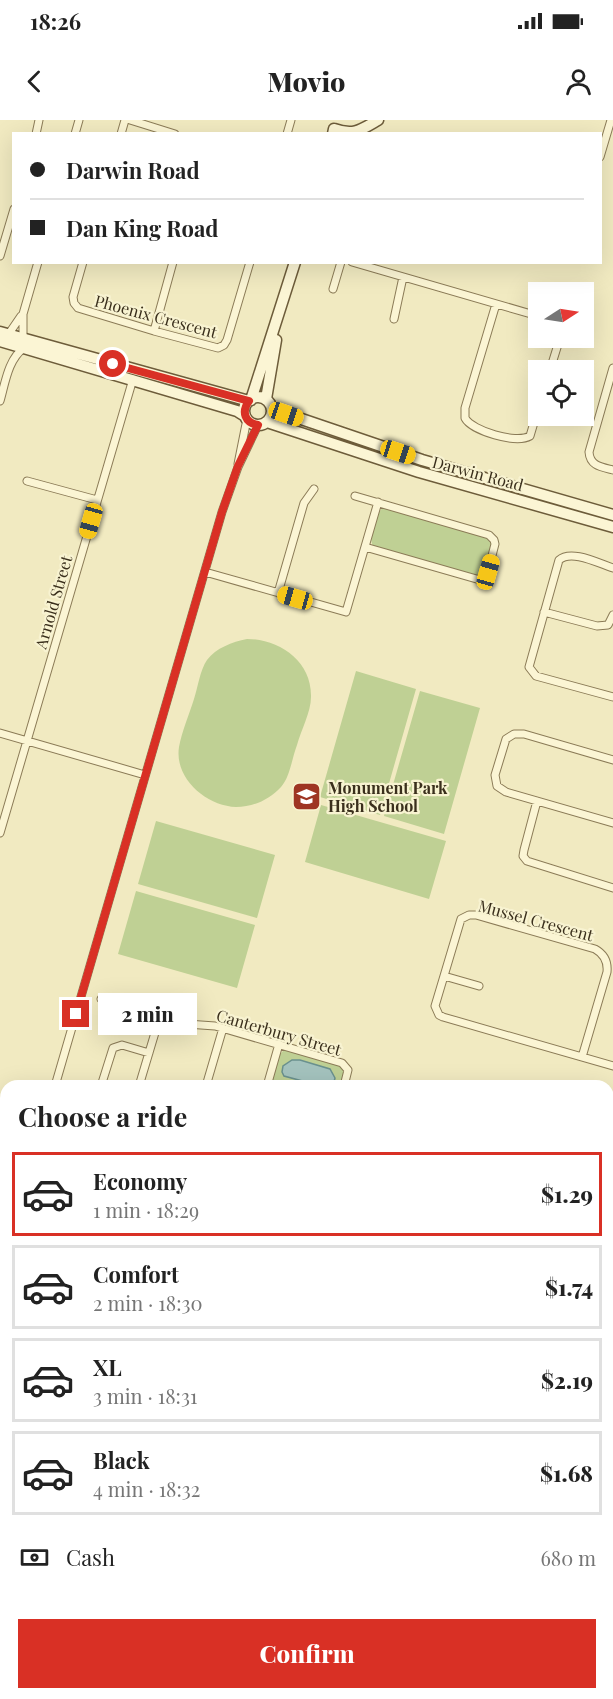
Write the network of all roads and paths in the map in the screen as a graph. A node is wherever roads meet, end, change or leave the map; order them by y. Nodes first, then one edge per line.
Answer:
1 (129, 120) edge
2 (378, 120) edge
3 (600, 120) edge
4 (611, 122) edge
5 (334, 128) edge
6 (168, 132) edge
7 (351, 132) edge
8 (357, 132) edge
9 (602, 150) edge
10 (10, 232) edge
11 (0, 256) edge
12 (37, 264) edge
13 (82, 264) edge
14 (172, 264) edge
15 (249, 264) edge
16 (294, 264) edge
17 (340, 264) edge
18 (359, 264) edge
19 (403, 277) junction
20 (333, 289) dead end
21 (496, 304) junction
22 (528, 313) edge
23 (23, 314) junction
24 (394, 319) dead end
25 (276, 325) junction
26 (154, 331) junction
27 (4, 338) edge
28 (23, 343) junction
29 (10, 366) junction
30 (613, 368) edge
31 (133, 380) junction
32 (250, 400) junction
33 (0, 401) edge
34 (269, 404) junction
35 (246, 417) junction
36 (262, 424) junction
37 (533, 426) edge
38 (238, 466) junction
39 (613, 470) edge
40 (27, 480) dead end
41 (314, 489) dead end
42 (355, 496) dead end
43 (97, 500) junction
44 (378, 502) junction
45 (613, 515) edge
46 (613, 527) edge
47 (365, 547) junction
48 (613, 567) edge
49 (205, 572) junction
50 (278, 594) junction
51 (544, 612) junction
52 (613, 615) edge
53 (613, 697) edge
54 (0, 733) edge
55 (27, 741) junction
56 (613, 760) edge
57 (145, 775) junction
58 (537, 801) junction
59 (613, 823) edge
60 (0, 833) edge
61 (613, 888) edge
62 (444, 976) junction
63 (479, 986) dead end
64 (100, 999) dead end
65 (160, 1016) junction
66 (223, 1028) junction
67 (279, 1044) junction
68 (149, 1053) junction
69 (582, 1057) junction
70 (613, 1066) edge
71 (57, 1080) edge
72 (103, 1080) edge
73 (141, 1080) edge
74 (208, 1080) edge
75 (269, 1080) edge
76 (346, 1080) edge

1 - 6 street
2 - 8 street
3 - 4 street
4 - 9 street
5 - 7 street
10 - 11 street
12 - 23 street
13 - 26 street, Phoenix Crescent
14 - 26 street
15 - 26 street, Phoenix Crescent
16 - 25 street
17 - 20 street
18 - 19 street
19 - 21 street
19 - 24 street
21 - 22 street
21 - 37 street
23 - 27 street
23 - 28 street
25 - 32 street
25 - 34 street
27 - 28 street
27 - 29 street
28 - 29 street
28 - 31 street
28 - 32 street
29 - 33 street
30 - 39 street
31 - 35 street
31 - 43 street, Arnold Street
32 - 34 street
32 - 35 street
34 - 36 street
34 - 45 street, Darwin Road
35 - 36 street
35 - 38 street
36 - 38 street
36 - 46 street, Darwin Road
38 - 49 street
40 - 43 street
41 - 50 street
42 - 44 street
43 - 55 street, Arnold Street
44 - 47 street
44 - 47 street
47 - 50 street
48 - 51 street
49 - 50 street
49 - 57 street
51 - 52 street
51 - 53 street
54 - 55 street
55 - 57 street
55 - 60 street, Arnold Street
56 - 58 street
57 - 71 street
58 - 59 street
58 - 61 street
62 - 63 street
62 - 69 street, Mussel Crescent
62 - 69 street, Mussel Crescent
64 - 65 street, Canterbury Street
65 - 66 street, Canterbury Street
65 - 68 street
66 - 67 street, Canterbury Street
66 - 74 street
67 - 75 street
67 - 76 street, Canterbury Street
68 - 72 street
68 - 73 street
69 - 70 street, Mussel Crescent

